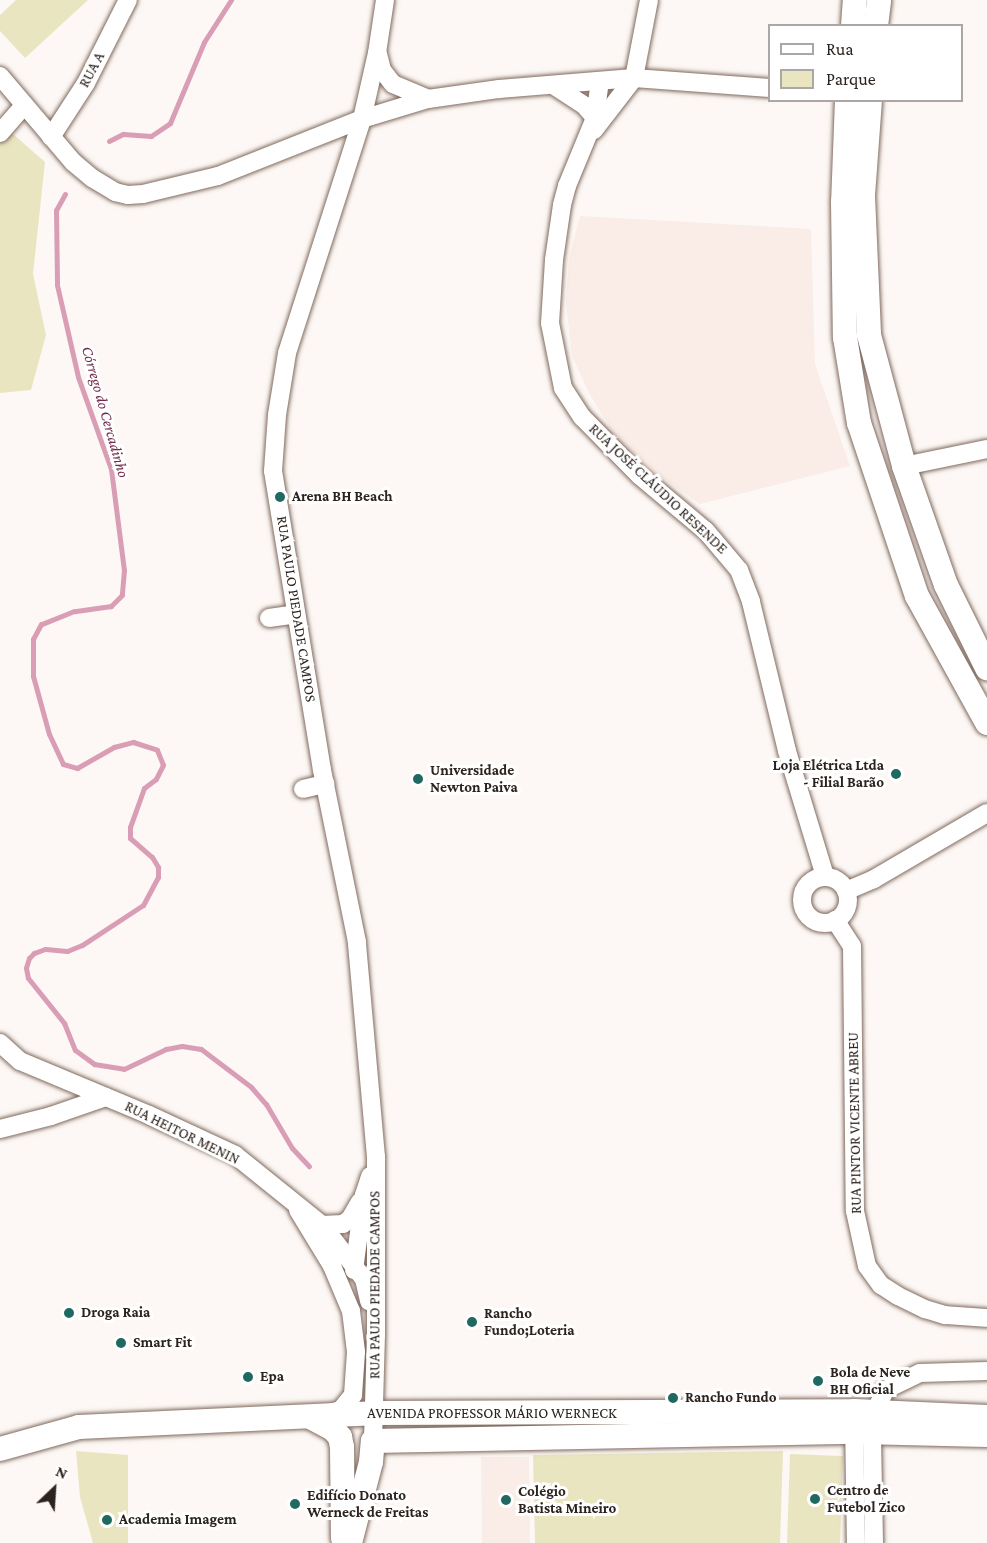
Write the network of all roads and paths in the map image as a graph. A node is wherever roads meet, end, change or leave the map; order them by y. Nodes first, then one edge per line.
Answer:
1 (128, 0) edge
2 (384, 0) edge
3 (649, 0) edge
4 (855, 0) edge
5 (879, 0) edge
6 (853, 24) edge
7 (876, 24) edge
8 (377, 53) junction
9 (0, 76) edge
10 (634, 78) junction
11 (600, 81) junction
12 (553, 85) junction
13 (768, 88) edge
14 (428, 99) junction
15 (847, 102) edge
16 (870, 102) edge
17 (24, 105) junction
18 (595, 118) junction
19 (362, 119) junction
20 (0, 133) edge
21 (51, 137) junction
22 (589, 137) junction
23 (859, 423) junction
24 (987, 449) edge
25 (904, 466) junction
26 (296, 614) junction
27 (269, 618) dead end
28 (987, 668) edge
29 (987, 723) edge
30 (325, 783) junction
31 (303, 789) dead end
32 (987, 813) edge
33 (825, 876) junction
34 (846, 891) junction
35 (835, 920) junction
36 (0, 1043) edge
37 (62, 1080) junction
38 (106, 1097) junction
39 (51, 1116) junction
40 (0, 1129) edge
41 (376, 1157) junction
42 (364, 1195) junction
43 (292, 1201) junction
44 (322, 1225) junction
45 (354, 1263) junction
46 (351, 1311) junction
47 (987, 1318) edge
48 (376, 1335) junction
49 (987, 1371) edge
50 (373, 1413) junction
51 (987, 1417) edge
52 (312, 1418) junction
53 (863, 1423) junction
54 (987, 1435) edge
55 (373, 1441) junction
56 (0, 1449) edge
57 (343, 1543) edge
58 (351, 1543) edge
59 (856, 1543) edge
60 (874, 1543) edge

1 - 21 street, RUA A
2 - 8 street, RUA PAULO PIEDADE CAMPOS
3 - 10 street, RUA JOSÉ CLÁUDIO RESENDE
4 - 6 main road
5 - 7 main road
8 - 14 street
8 - 19 street, RUA PAULO PIEDADE CAMPOS
9 - 17 street
10 - 11 street
10 - 13 street
10 - 22 street, RUA JOSÉ CLÁUDIO RESENDE
11 - 12 street
11 - 18 street, RUA JOSÉ CLÁUDIO RESENDE
12 - 14 street
12 - 18 street
14 - 19 street
15 - 23 main road
16 - 25 main road
17 - 20 street
17 - 21 street
18 - 22 street, RUA JOSÉ CLÁUDIO RESENDE
19 - 21 street
19 - 26 street, RUA PAULO PIEDADE CAMPOS
22 - 33 street, RUA JOSÉ CLÁUDIO RESENDE
23 - 25 main road
23 - 29 main road
24 - 25 street
25 - 28 main road
26 - 27 street
26 - 30 street, RUA PAULO PIEDADE CAMPOS
30 - 31 street
30 - 41 street, RUA PAULO PIEDADE CAMPOS
32 - 34 street
33 - 34 street
33 - 35 street
34 - 35 street
35 - 47 street, RUA PINTOR VICENTE ABREU
36 - 37 street, RUA HEITOR MENIN
37 - 38 street, RUA HEITOR MENIN
37 - 39 street
38 - 39 street
38 - 43 street, RUA HEITOR MENIN
39 - 40 street
41 - 42 street, RUA PAULO PIEDADE CAMPOS
41 - 48 street, RUA PAULO PIEDADE CAMPOS
42 - 44 street
42 - 45 street, RUA PAULO PIEDADE CAMPOS
43 - 44 street, RUA HEITOR MENIN
43 - 46 street, RUA HEITOR MENIN
44 - 45 street, RUA HEITOR MENIN
45 - 46 street, RUA PAULO PIEDADE CAMPOS
45 - 48 street, RUA HEITOR MENIN
46 - 52 street, RUA HEITOR MENIN
48 - 50 street, RUA PAULO PIEDADE CAMPOS
49 - 53 street
50 - 52 main road, AVENIDA PROFESSOR MÁRIO WERNECK
50 - 53 main road, AVENIDA PROFESSOR MÁRIO WERNECK
50 - 55 street, RUA PAULO PIEDADE CAMPOS
51 - 53 main road, AVENIDA PROFESSOR MÁRIO WERNECK
52 - 56 main road, AVENIDA PROFESSOR MÁRIO WERNECK
52 - 57 main road
53 - 54 main road, AVENIDA PROFESSOR MÁRIO WERNECK
53 - 55 main road, AVENIDA PROFESSOR MÁRIO WERNECK
53 - 59 street
53 - 60 street
55 - 58 main road

